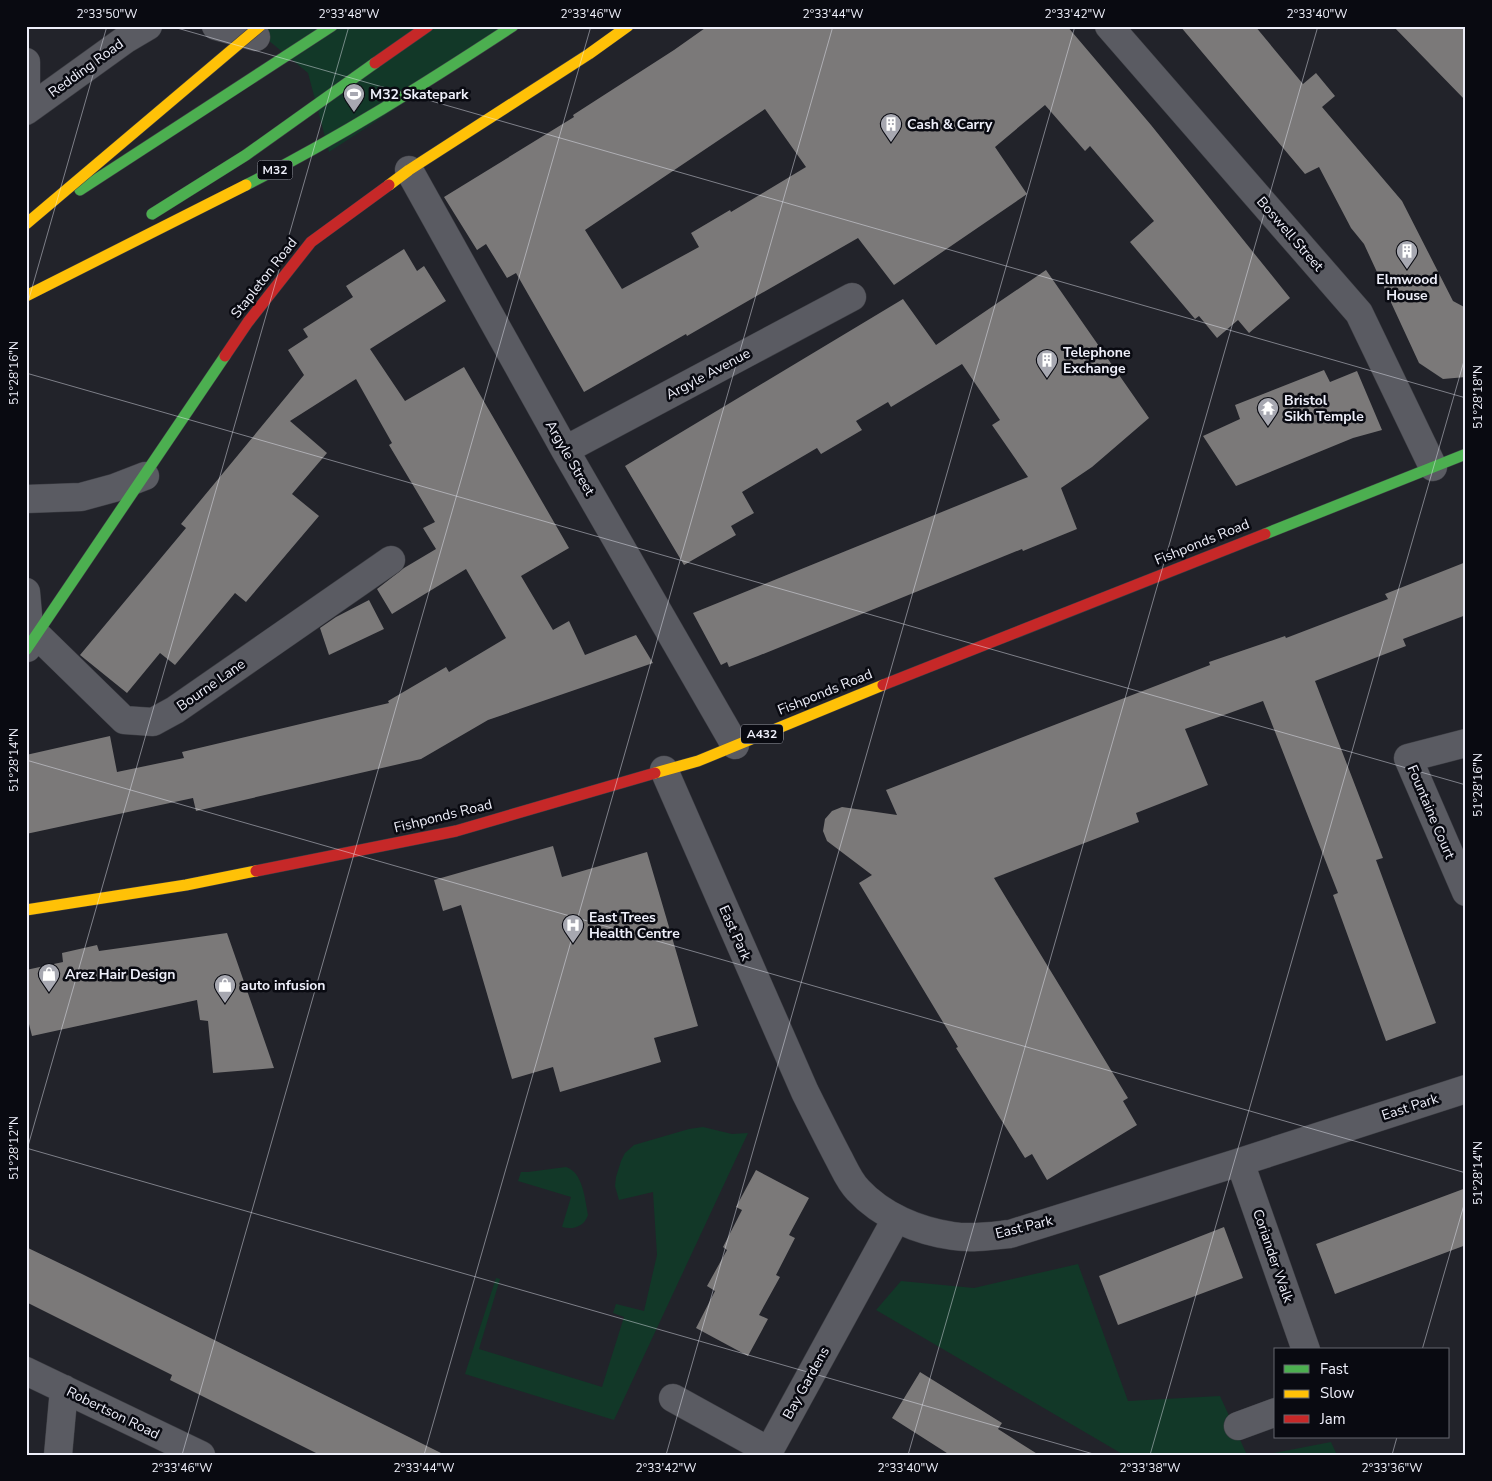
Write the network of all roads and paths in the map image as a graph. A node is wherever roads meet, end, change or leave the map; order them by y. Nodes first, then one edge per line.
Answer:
1 (148, 26) edge
2 (216, 26) edge
3 (332, 26) edge
4 (428, 26) edge
5 (513, 26) edge
6 (628, 26) edge
7 (1109, 26) edge
8 (258, 32) edge
9 (26, 62) edge
10 (26, 90) edge
11 (26, 112) edge
12 (408, 170) junction
13 (140, 222) dead end
14 (26, 224) edge
15 (116, 238) dead end
16 (26, 295) edge
17 (852, 298) dead end
18 (565, 450) junction
19 (1466, 454) edge
20 (1433, 467) junction
21 (145, 476) junction
22 (26, 499) edge
23 (391, 560) dead end
24 (26, 592) edge
25 (30, 645) edge
26 (1466, 743) edge
27 (734, 745) junction
28 (664, 770) junction
29 (1466, 892) edge
30 (26, 910) edge
31 (1466, 1089) edge
32 (1240, 1162) junction
33 (896, 1219) junction
34 (1305, 1348) edge
35 (26, 1371) edge
36 (64, 1390) junction
37 (673, 1398) dead end
38 (1274, 1413) edge
39 (1238, 1426) dead end
40 (58, 1455) edge
41 (201, 1455) edge

1 - 11 street, Redding Road
2 - 8 street
3 - 14 main road, bridge
4 - 13 main road, M32
5 - 16 main road, M32
6 - 12 main road, Stapleton Road
7 - 20 street, Boswell Street
8 - 14 main road, bridge
9 - 10 street
12 - 18 street, Argyle Street
12 - 21 main road, Stapleton Road
15 - 16 main road, M32
17 - 18 street, Argyle Avenue
18 - 27 street, Argyle Street
19 - 20 main road, Fishponds Road / A432
20 - 27 main road, Fishponds Road / A432
21 - 22 street
21 - 25 main road, Stapleton Road
23 - 25 street, Bourne Lane
24 - 25 street
26 - 29 street, Fountaine Court
27 - 28 main road, Fishponds Road / A432
28 - 30 main road, Fishponds Road / A432
28 - 33 street, East Park
31 - 32 street, East Park
32 - 33 street, East Park
32 - 34 street, Coriander Walk
33 - 37 street, Bay Gardens
35 - 36 street, Robertson Road
36 - 40 street
36 - 41 street, Robertson Road
38 - 39 street

